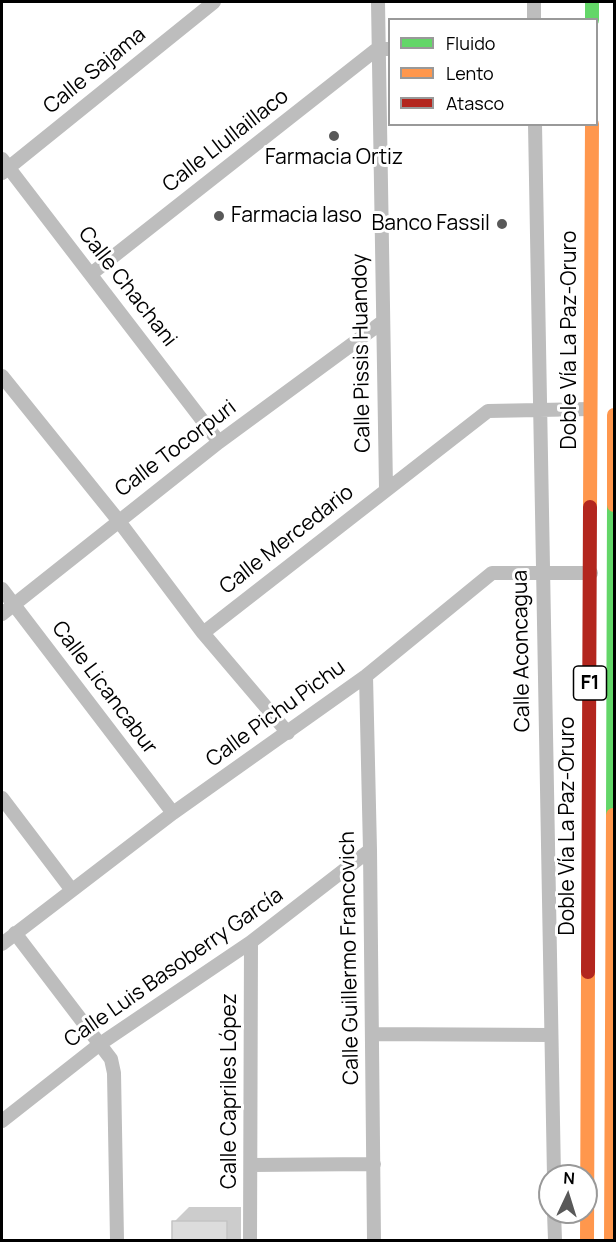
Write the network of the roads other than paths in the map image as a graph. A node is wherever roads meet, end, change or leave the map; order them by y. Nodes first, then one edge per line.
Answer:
1 (214, 2) edge
2 (378, 2) edge
3 (534, 2) edge
4 (592, 2) edge
5 (534, 18) edge
6 (592, 18) edge
7 (383, 49) edge
8 (535, 126) edge
9 (592, 126) edge
10 (4, 167) edge
11 (92, 274) junction
12 (381, 323) junction
13 (2, 376) edge
14 (539, 408) junction
15 (590, 409) junction
16 (615, 415) edge
17 (219, 442) junction
18 (614, 463) edge
19 (386, 488) junction
20 (118, 520) junction
21 (542, 573) junction
22 (591, 573) junction
23 (2, 589) edge
24 (14, 605) junction
25 (2, 614) edge
26 (203, 633) junction
27 (366, 676) junction
28 (288, 733) junction
29 (2, 798) edge
30 (173, 813) junction
31 (370, 850) junction
32 (71, 889) junction
33 (15, 933) junction
34 (251, 942) junction
35 (2, 944) edge
36 (372, 1035) junction
37 (551, 1035) junction
38 (100, 1044) junction
39 (2, 1121) edge
40 (613, 1163) edge
41 (374, 1164) junction
42 (554, 1164) edge
43 (250, 1165) junction
44 (554, 1224) edge
45 (117, 1240) edge
46 (250, 1240) edge
47 (374, 1240) edge
48 (555, 1240) edge
49 (587, 1240) edge
50 (610, 1240) edge

1 - 10 street, Calle Sajama
2 - 7 street, Calle Pissis Huandoy
3 - 5 street
4 - 6 highway
7 - 11 street, Calle Llullaillaco
7 - 12 street, Calle Pissis Huandoy
8 - 14 street, Calle Aconcagua
9 - 15 highway, Doble Vía La Paz-Oruro / F1
10 - 11 street, Calle Chachani
11 - 17 street, Calle Chachani
12 - 17 street, Calle Tocorpuri
12 - 19 street, Calle Pissis Huandoy
13 - 20 street
14 - 15 street, Calle Mercedario
14 - 19 street, Calle Mercedario
14 - 21 street, Calle Aconcagua
15 - 22 highway, Doble Vía La Paz-Oruro / F1
16 - 18 highway, Doble Vía La Paz-Oruro / F1
17 - 20 street, Calle Tocorpuri
18 - 40 highway, Doble Vía La Paz-Oruro / F1
19 - 26 street, Calle Mercedario
20 - 24 street, Calle Tocorpuri
20 - 26 street
21 - 22 street, Calle Pichu Pichu
21 - 27 street, Calle Pichu Pichu
21 - 37 street, Calle Aconcagua
22 - 49 highway, Doble Vía La Paz-Oruro / F1
23 - 24 street, Calle Licancabur
24 - 25 street, Calle Tocorpuri
24 - 30 street, Calle Licancabur
26 - 28 street
27 - 28 street, Calle Pichu Pichu
27 - 31 street, Calle Guillermo Francovich
28 - 30 street, Calle Pichu Pichu
29 - 32 street
30 - 32 street, Calle Pichu Pichu
31 - 34 street, Calle Luis Basoberry García
31 - 36 street, Calle Guillermo Francovich
32 - 33 street, Calle Pichu Pichu
33 - 35 street, Calle Pichu Pichu
33 - 38 street
34 - 38 street, Calle Luis Basoberry García
34 - 43 street, Calle Capriles López
36 - 37 street
36 - 41 street, Calle Guillermo Francovich
37 - 42 street, Calle Aconcagua
38 - 39 street, Calle Luis Basoberry García
38 - 45 street
40 - 50 highway, Doble Vía La Paz-Oruro / F1
41 - 43 street
41 - 47 street, Calle Guillermo Francovich
43 - 46 street, Calle Capriles López
44 - 48 street

